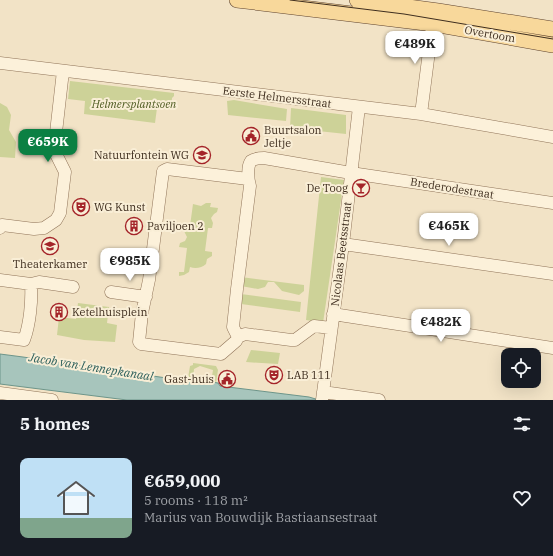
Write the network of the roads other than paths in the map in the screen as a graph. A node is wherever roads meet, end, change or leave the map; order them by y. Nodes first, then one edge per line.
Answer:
1 (237, 0) edge
2 (357, 0) edge
3 (437, 12) edge
4 (553, 29) edge
5 (553, 45) edge
6 (0, 63) edge
7 (63, 70) junction
8 (359, 107) junction
9 (421, 114) junction
10 (553, 136) edge
11 (351, 173) junction
12 (248, 179) junction
13 (553, 203) edge
14 (1, 226) edge
15 (342, 244) junction
16 (553, 274) edge
17 (0, 280) edge
18 (32, 284) junction
19 (74, 287) dead end
20 (111, 292) dead end
21 (146, 297) junction
22 (333, 314) junction
23 (331, 328) junction
24 (0, 337) edge
25 (238, 337) junction
26 (553, 348) edge
27 (0, 393) edge
28 (322, 396) edge
29 (52, 400) edge
30 (379, 400) edge

1 - 3 main road, Overtoom
2 - 3 main road, Overtoom
3 - 4 main road, Overtoom
3 - 5 main road, Overtoom
3 - 9 street
6 - 7 street, Eerste Helmersstraat
7 - 8 street, Eerste Helmersstraat
7 - 14 street
8 - 9 street, Eerste Helmersstraat
8 - 11 street, Nicolaas Beetsstraat
9 - 10 street, Eerste Helmersstraat
11 - 12 street, Brederodestraat
11 - 13 street, Brederodestraat
11 - 15 street, Nicolaas Beetsstraat
12 - 21 street
12 - 25 street
15 - 16 street
15 - 22 street, Nicolaas Beetsstraat
17 - 18 street
18 - 19 street
18 - 24 street
20 - 21 street
21 - 25 street
22 - 23 street, Nicolaas Beetsstraat
22 - 26 street
23 - 25 street
23 - 28 street, Nicolaas Beetsstraat
27 - 29 street
28 - 30 street

